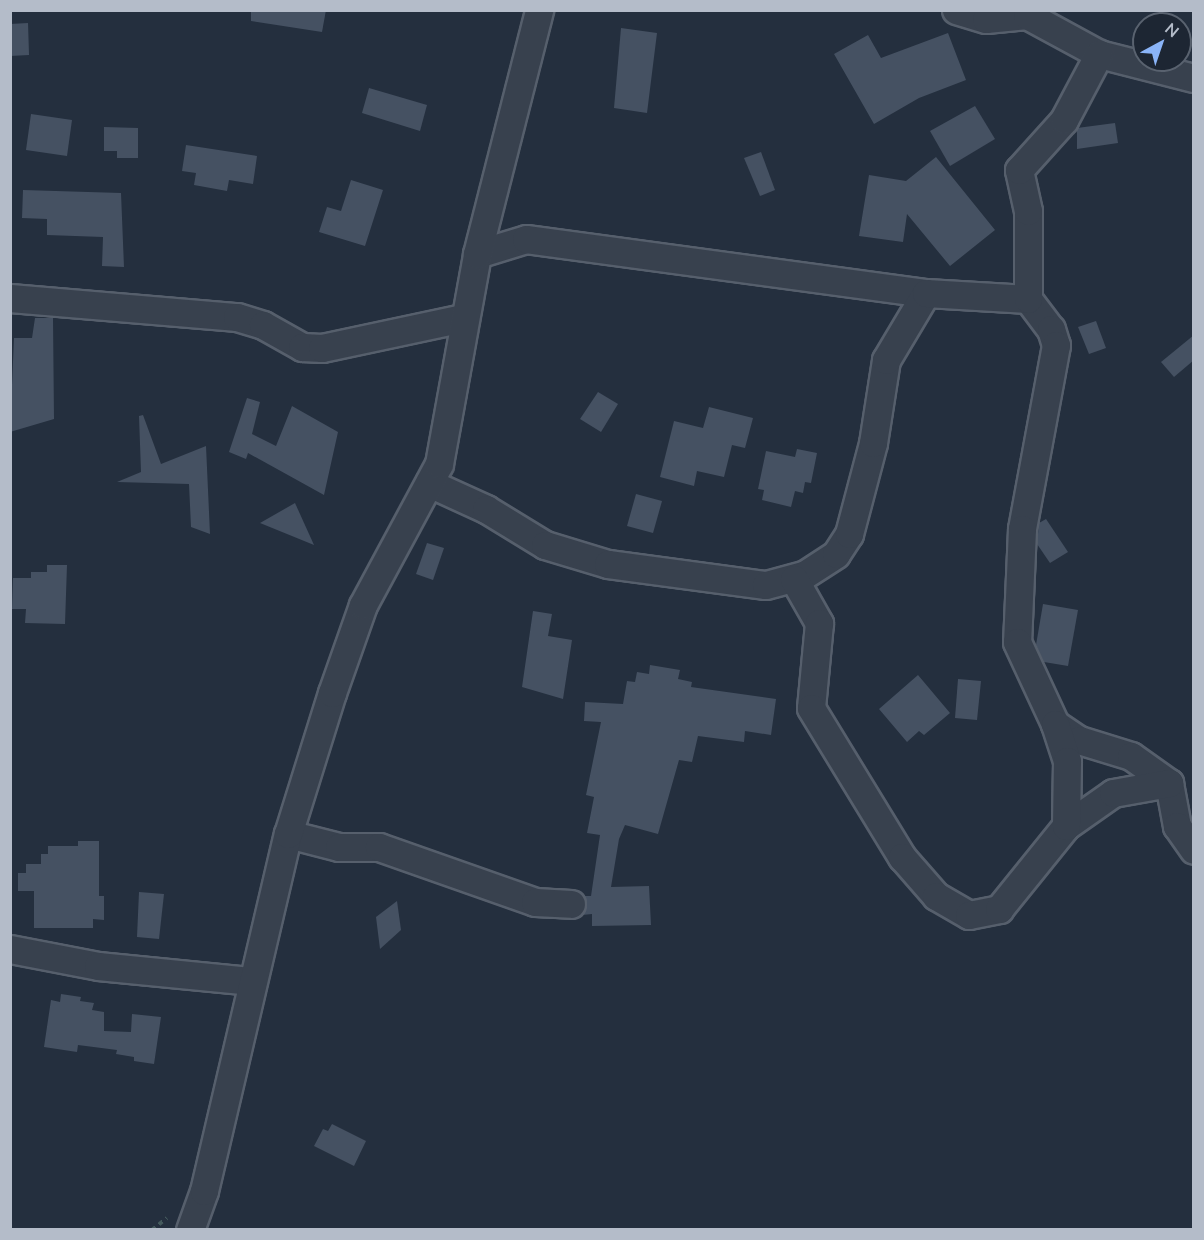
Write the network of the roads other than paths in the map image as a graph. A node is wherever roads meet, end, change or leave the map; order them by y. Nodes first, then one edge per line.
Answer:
1 (539, 10) edge
2 (956, 10) edge
3 (1099, 54) junction
4 (1194, 78) edge
5 (477, 254) junction
6 (926, 293) junction
7 (10, 298) edge
8 (1028, 299) junction
9 (463, 318) junction
10 (429, 483) junction
11 (794, 579) junction
12 (1055, 724) junction
13 (1169, 783) junction
14 (1066, 826) junction
15 (288, 834) junction
16 (1194, 850) edge
17 (571, 903) dead end
18 (10, 949) edge
19 (252, 981) junction
20 (190, 1230) edge

1 - 5 street
2 - 3 street
3 - 4 street
3 - 8 street
5 - 6 street
5 - 9 street
6 - 8 street
6 - 11 street
7 - 9 street
8 - 12 street
9 - 10 street
10 - 11 street
10 - 15 street
11 - 14 street
12 - 13 street
12 - 14 street
13 - 14 street
13 - 16 street
15 - 17 street
15 - 19 street
18 - 19 street
19 - 20 street

